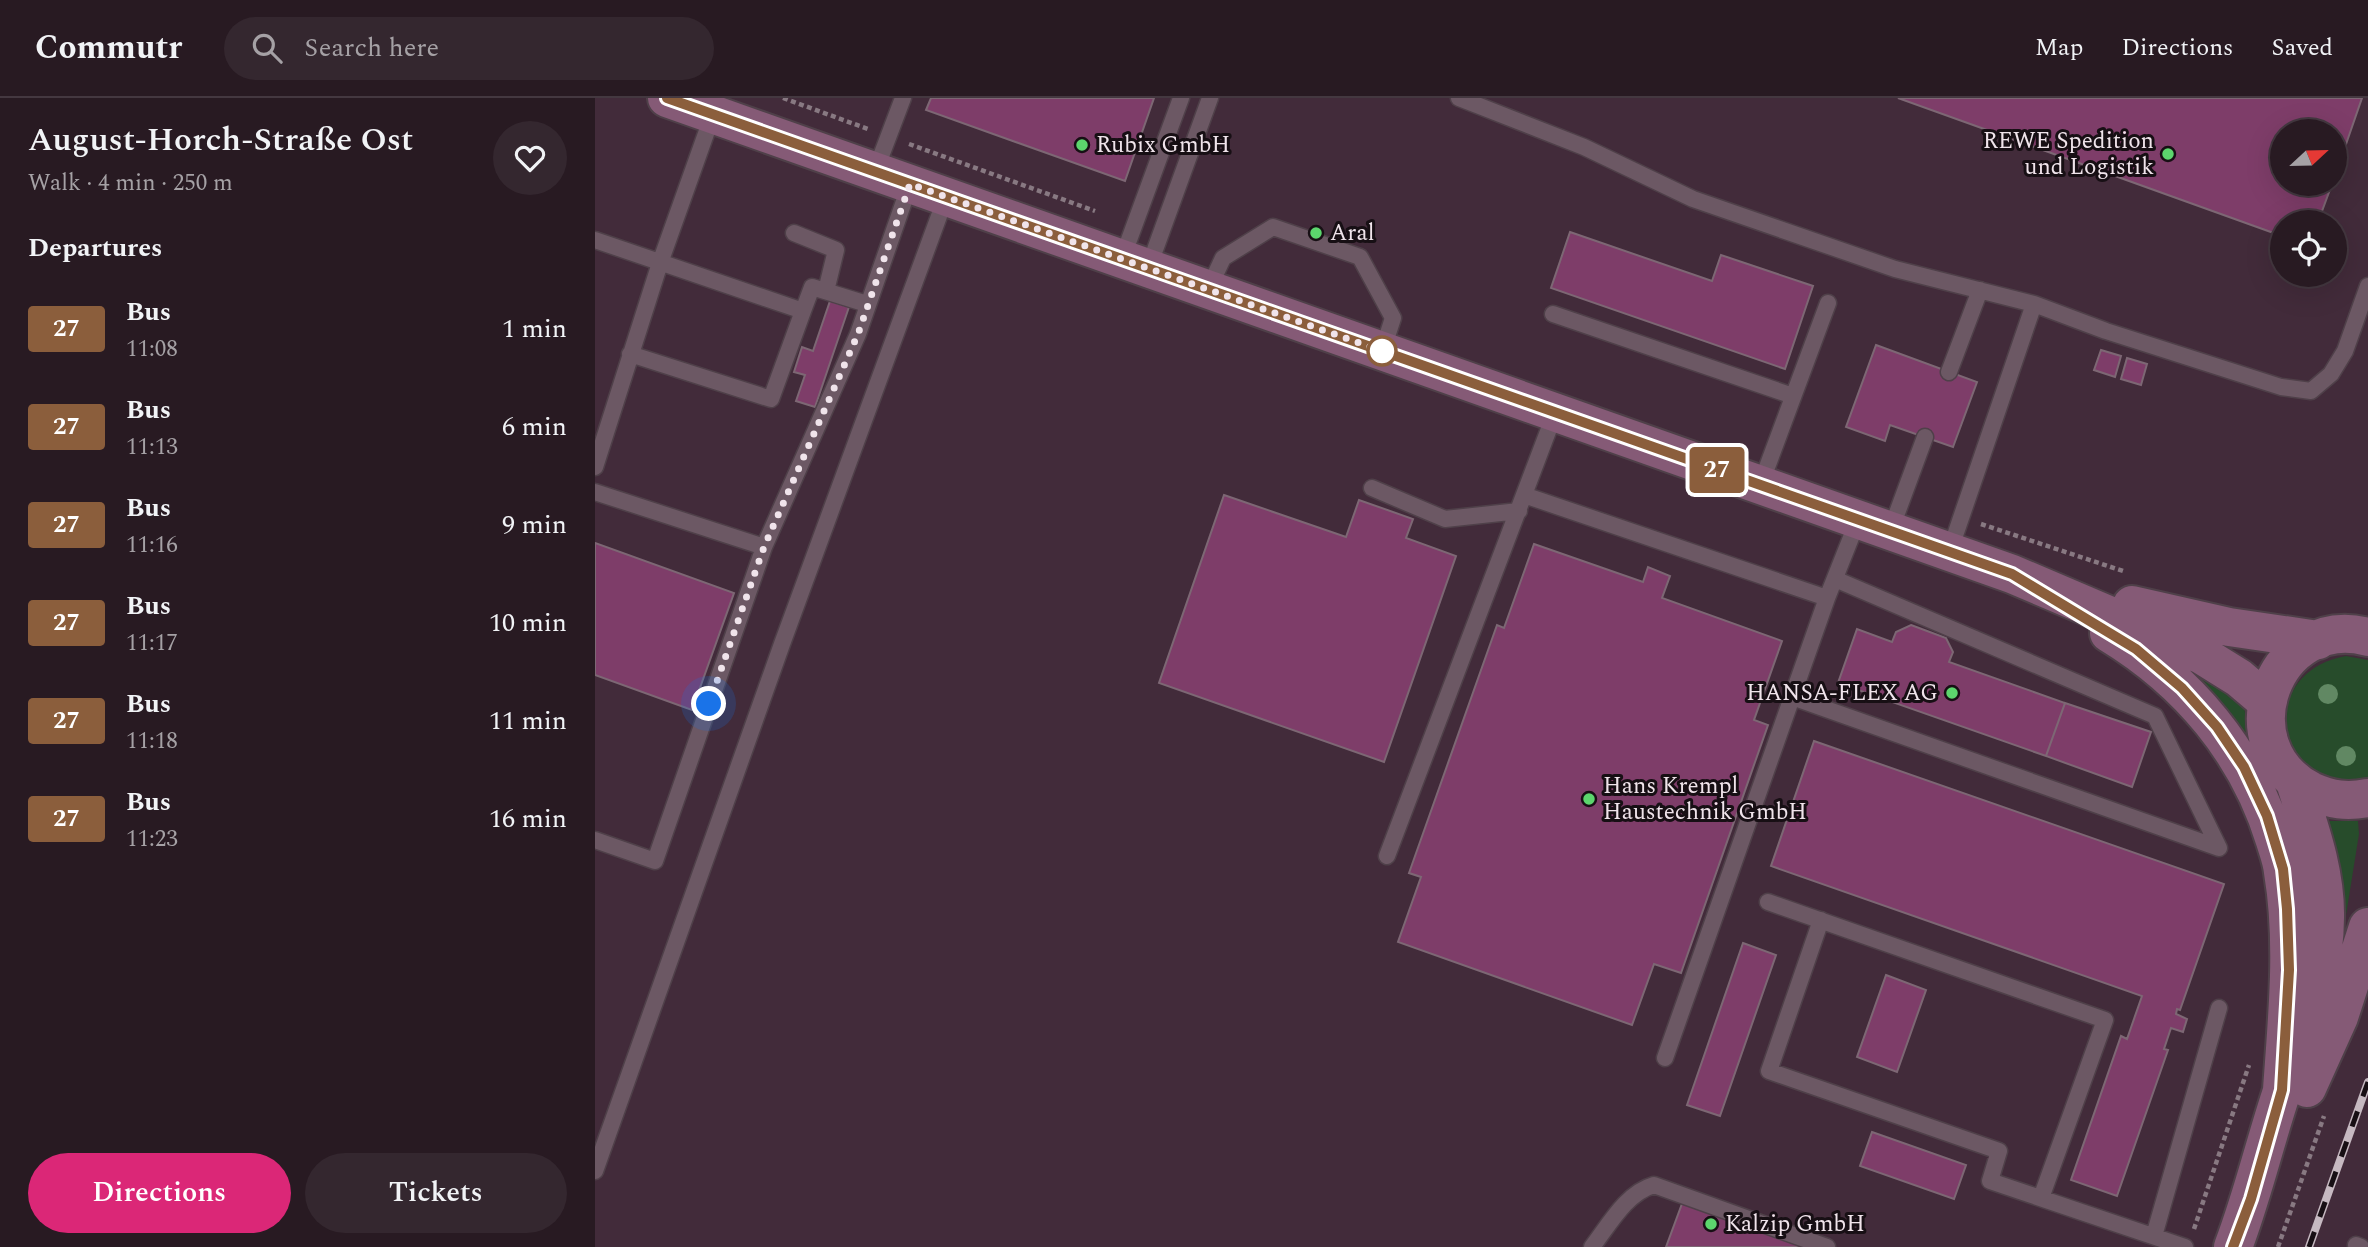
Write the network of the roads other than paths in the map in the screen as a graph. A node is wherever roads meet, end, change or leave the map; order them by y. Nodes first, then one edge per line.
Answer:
1 (667, 98) edge
2 (903, 98) edge
3 (1181, 98) edge
4 (1210, 98) edge
5 (1460, 99) edge
6 (713, 114) junction
7 (893, 178) junction
8 (946, 197) junction
9 (794, 233) dead end
10 (595, 240) edge
11 (660, 263) junction
12 (1135, 264) junction
13 (2368, 286) edge
14 (1208, 290) junction
15 (1980, 290) junction
16 (826, 291) junction
17 (1828, 303) dead end
18 (867, 304) junction
19 (2034, 304) junction
20 (803, 311) junction
21 (1553, 314) dead end
22 (1382, 352) junction
23 (629, 354) junction
24 (1949, 372) dead end
25 (1793, 396) junction
26 (1555, 413) junction
27 (1925, 437) dead end
28 (595, 467) edge
29 (1760, 486) junction
30 (1372, 488) dead end
31 (595, 492) edge
32 (1521, 503) junction
33 (1874, 526) junction
34 (764, 547) junction
35 (1949, 553) junction
36 (2012, 574) junction
37 (1835, 579) junction
38 (1827, 598) junction
39 (2365, 635) edge
40 (2318, 640) junction
41 (1792, 697) junction
42 (2266, 701) junction
43 (2295, 782) junction
44 (2368, 798) edge
45 (595, 840) edge
46 (1387, 856) dead end
47 (1767, 902) dead end
48 (1821, 920) junction
49 (2368, 927) edge
50 (2219, 1008) dead end
51 (1665, 1058) dead end
52 (2282, 1090) junction
53 (595, 1171) edge
54 (2041, 1198) junction
55 (2251, 1199) junction
56 (2154, 1236) junction
57 (2188, 1241) edge
58 (1592, 1247) edge
59 (1827, 1247) edge
60 (2233, 1247) edge

1 - 6 main road
2 - 7 lane
3 - 12 lane
4 - 12 lane
5 - 15 lane
6 - 7 main road
6 - 11 lane
7 - 8 main road
7 - 18 lane
8 - 12 main road
8 - 53 lane
9 - 16 lane
10 - 11 lane
11 - 20 lane
11 - 23 lane
12 - 14 main road
13 - 19 lane
14 - 22 main road
14 - 22 lane
15 - 19 lane
15 - 24 lane
16 - 18 lane
16 - 20 lane
17 - 25 lane
18 - 34 lane
19 - 35 lane
20 - 23 lane
21 - 25 lane
22 - 26 main road
23 - 28 lane
25 - 29 lane
26 - 29 main road
26 - 32 lane
27 - 33 lane
29 - 33 main road
30 - 32 lane
31 - 34 lane
32 - 38 lane
32 - 46 lane
33 - 35 main road
33 - 37 lane
34 - 45 lane
35 - 36 main road
36 - 40 main road
36 - 42 main road
36 - 52 main road
37 - 38 lane
37 - 41 lane
38 - 41 lane
39 - 40 main road
40 - 42 main road
41 - 51 lane
42 - 43 main road
43 - 44 main road
43 - 52 main road
47 - 48 lane
48 - 54 lane
48 - 54 lane
49 - 55 main road
50 - 56 lane
52 - 55 main road
54 - 56 lane
55 - 60 main road
56 - 57 lane
58 - 59 lane

